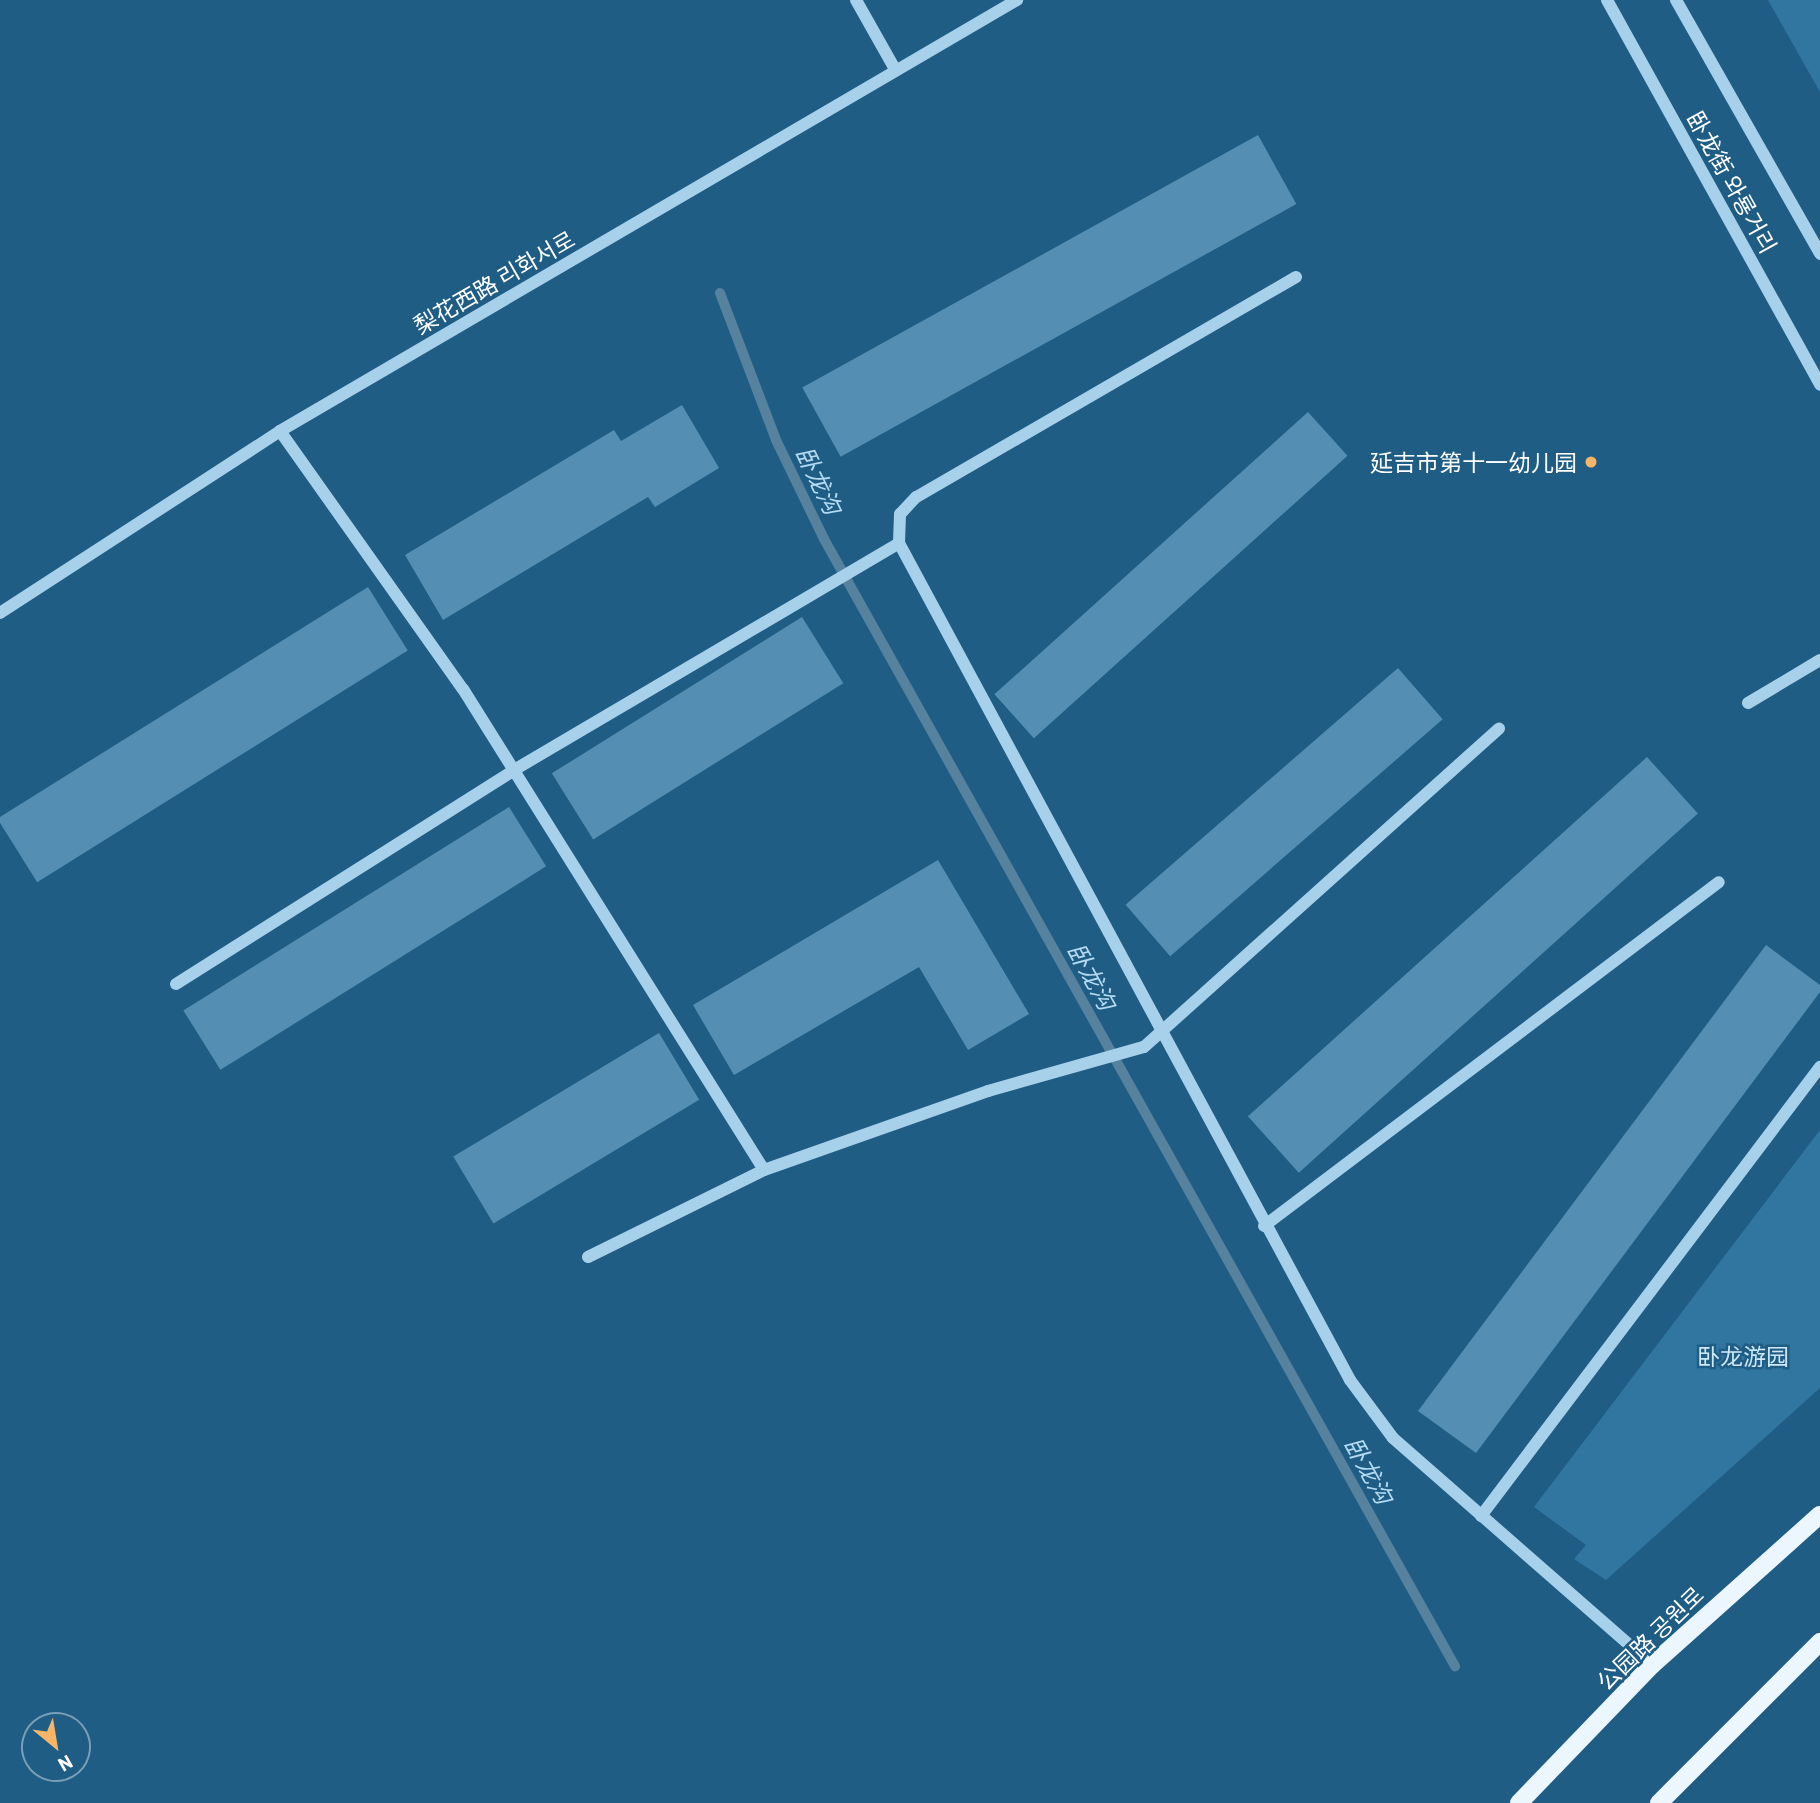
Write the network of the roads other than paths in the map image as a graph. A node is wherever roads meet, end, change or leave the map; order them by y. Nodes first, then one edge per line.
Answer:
1 (856, 0) edge
2 (1017, 0) edge
3 (1607, 0) edge
4 (1676, 0) edge
5 (896, 71) junction
6 (1820, 254) edge
7 (1296, 277) dead end
8 (1820, 385) edge
9 (280, 431) junction
10 (899, 543) junction
11 (0, 613) edge
12 (1820, 660) edge
13 (1748, 703) dead end
14 (1499, 728) dead end
15 (514, 771) junction
16 (1719, 882) dead end
17 (176, 984) dead end
18 (1162, 1036) junction
19 (1820, 1067) edge
20 (764, 1170) junction
21 (1264, 1226) junction
22 (588, 1257) dead end
23 (1820, 1515) edge
24 (1480, 1516) junction
25 (1820, 1642) edge
26 (1652, 1665) junction
27 (1520, 1803) edge
28 (1659, 1803) edge

1 - 5 street
2 - 5 street, 梨花西路 리화서로
3 - 8 street, 卧龙街 와룡거리
4 - 6 street, 卧龙街 와룡거리
5 - 9 street, 梨花西路 리화서로
7 - 10 street
9 - 11 street, 梨花西路 리화서로
9 - 15 street
10 - 15 street
10 - 18 street
12 - 13 street
14 - 18 street
15 - 17 street
15 - 20 street
16 - 21 street
18 - 20 street
18 - 21 street
19 - 24 street
20 - 22 street
21 - 24 street
23 - 26 main road, 公园路 공원로
24 - 26 street
25 - 28 main road
26 - 27 main road, 公园路 공원로

